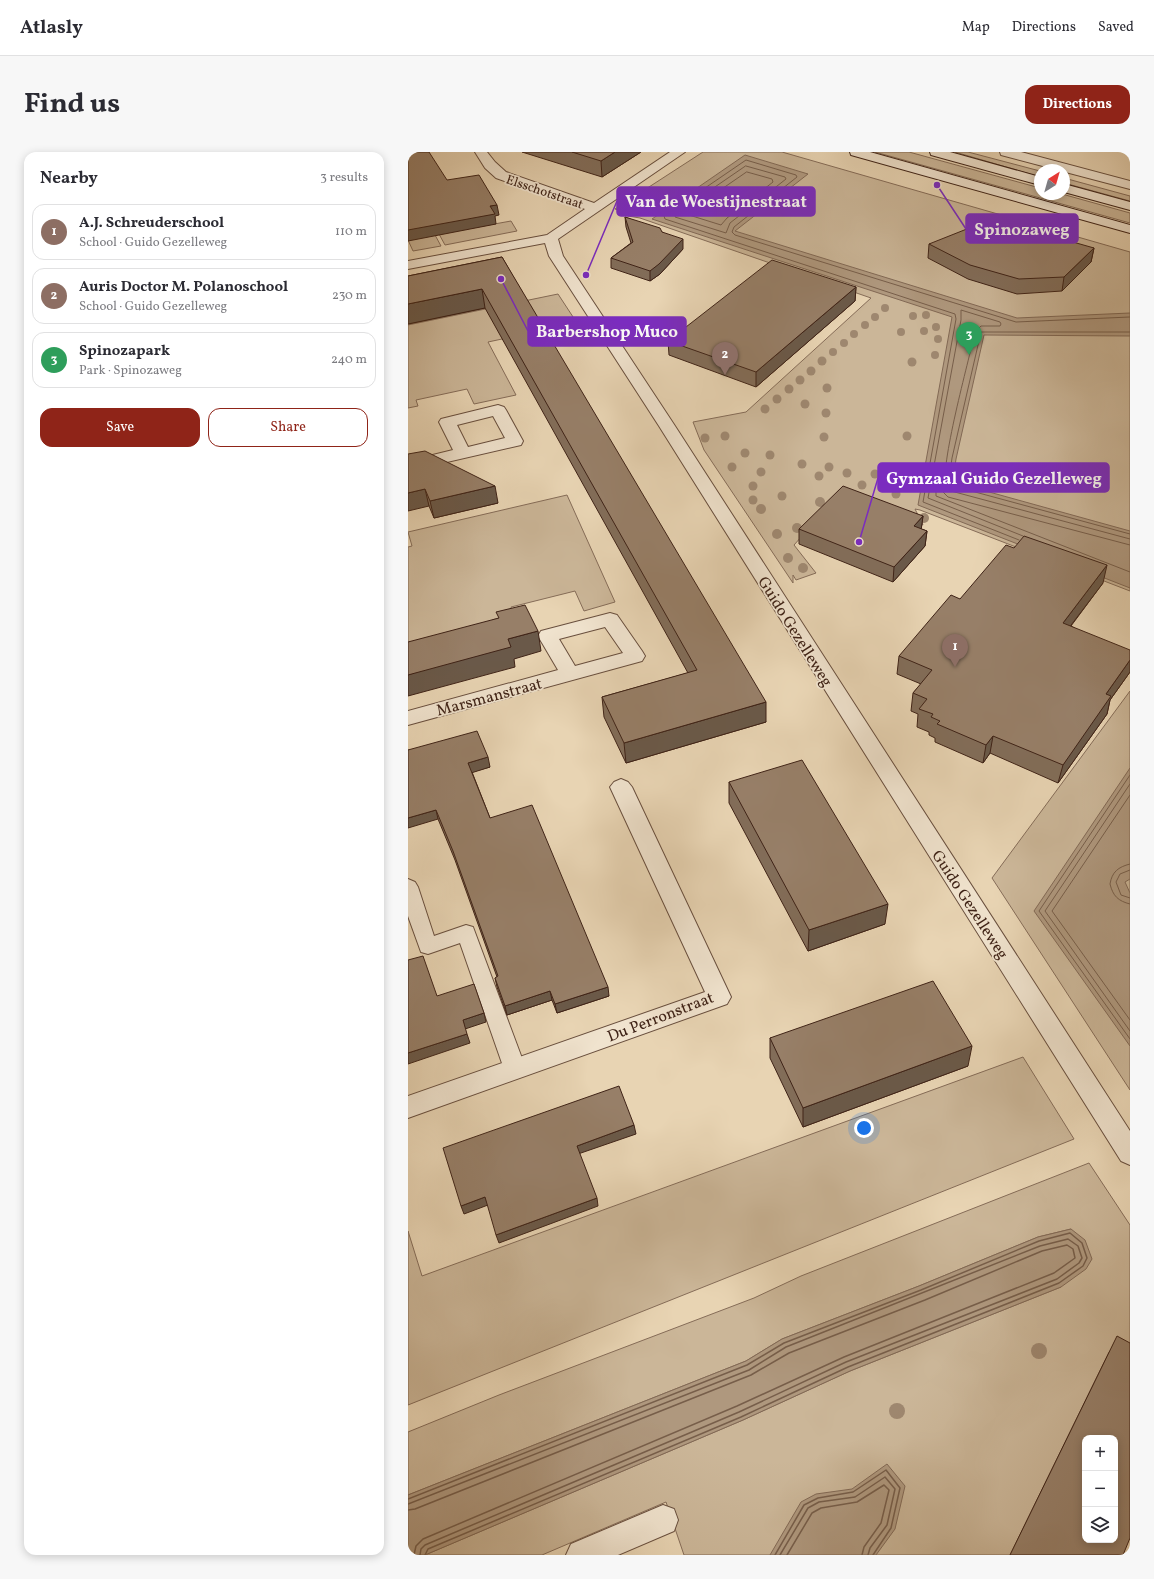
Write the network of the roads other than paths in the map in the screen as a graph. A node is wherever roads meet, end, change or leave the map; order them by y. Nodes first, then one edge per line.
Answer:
1 (481, 152) edge
2 (679, 152) edge
3 (856, 152) edge
4 (936, 152) edge
5 (1006, 152) edge
6 (1034, 179) edge
7 (1130, 185) edge
8 (1070, 190) edge
9 (1130, 206) edge
10 (596, 208) junction
11 (1130, 229) edge
12 (551, 238) junction
13 (408, 265) edge
14 (463, 453) dead end
15 (408, 466) edge
16 (570, 674) dead end
17 (408, 718) edge
18 (621, 788) dead end
19 (408, 887) edge
20 (515, 1069) junction
21 (408, 1107) edge
22 (1130, 1153) edge
23 (663, 1520) dead end
24 (582, 1555) edge

1 - 10 street, Elsschotstraat
2 - 10 street
3 - 11 street
4 - 6 street
5 - 7 street
8 - 9 street
10 - 12 street
12 - 13 street
12 - 22 street, Guido Gezelleweg
14 - 15 street
16 - 17 street, Marsmanstraat
18 - 20 street, Du Perronstraat
19 - 20 lane
20 - 21 street, Du Perronstraat
23 - 24 street

